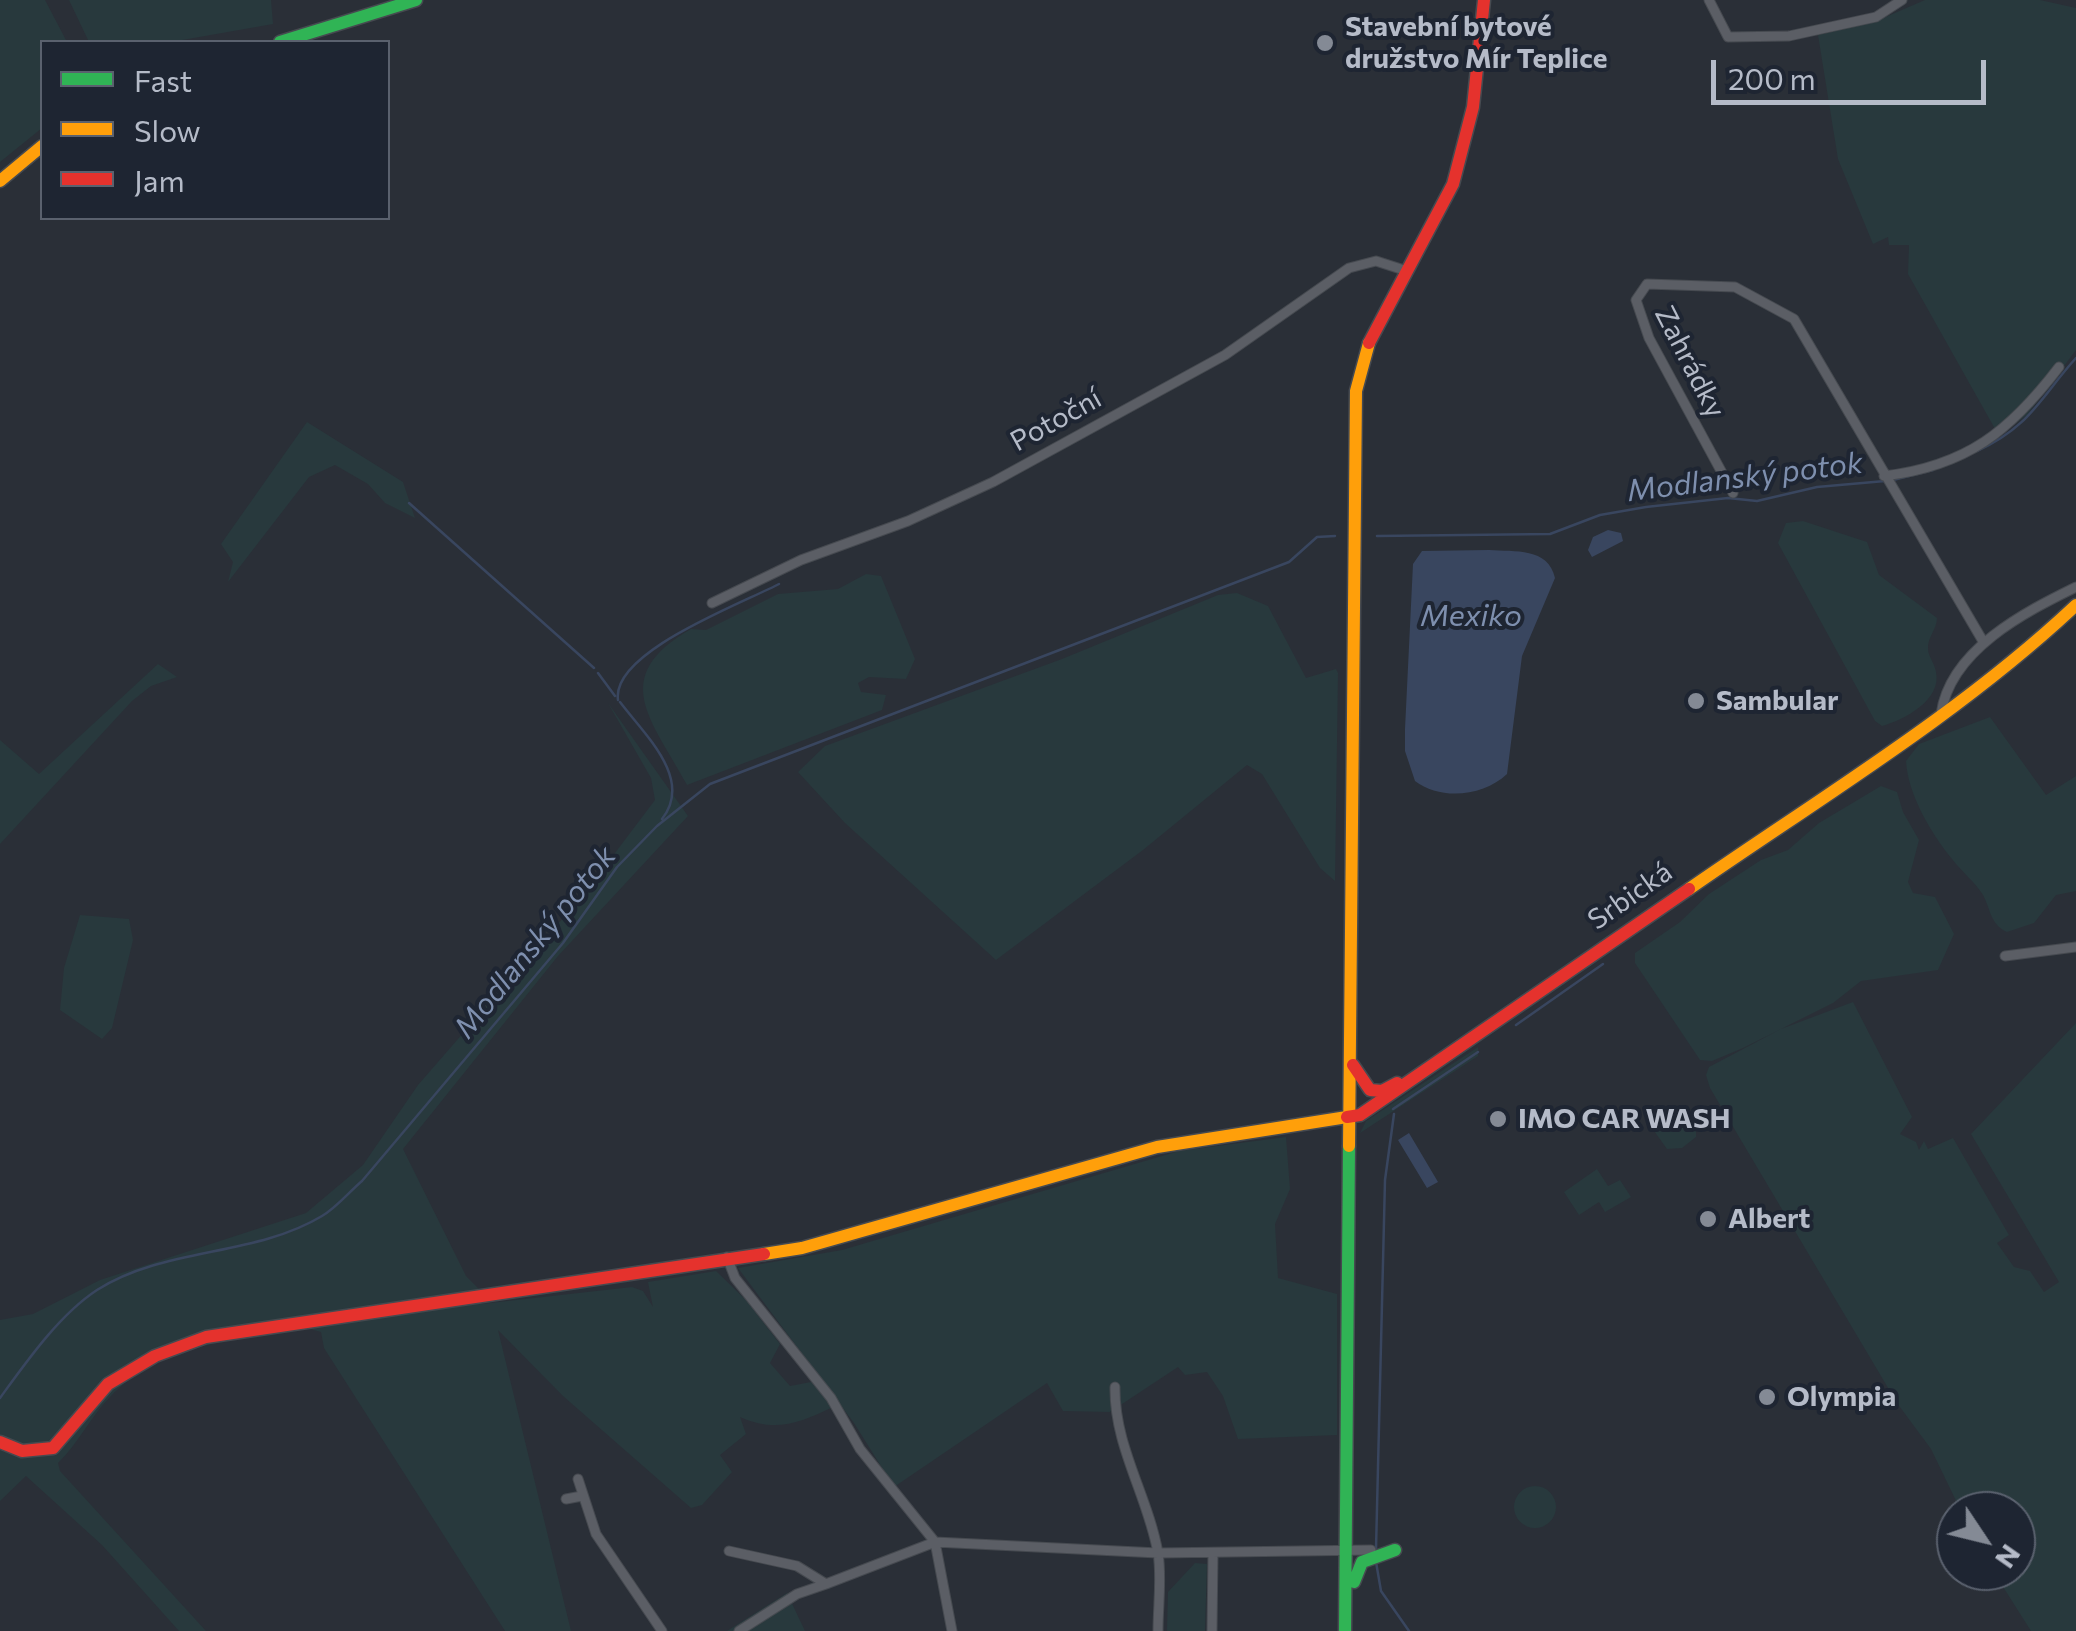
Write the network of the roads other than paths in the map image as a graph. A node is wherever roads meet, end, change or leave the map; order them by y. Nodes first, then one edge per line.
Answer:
1 (416, 0) edge
2 (1484, 0) edge
3 (1709, 0) edge
4 (1880, 0) edge
5 (1902, 0) edge
6 (1886, 10) junction
7 (290, 40) edge
8 (40, 148) edge
9 (0, 180) edge
10 (1407, 270) junction
11 (2060, 367) dead end
12 (1884, 476) junction
13 (1733, 493) dead end
14 (2076, 587) edge
15 (712, 603) dead end
16 (2076, 605) edge
17 (1984, 643) junction
18 (1941, 715) junction
19 (2076, 948) edge
20 (2005, 956) dead end
21 (1349, 1050) junction
22 (1426, 1072) junction
23 (1348, 1118) junction
24 (726, 1257) junction
25 (1115, 1387) dead end
26 (0, 1442) edge
27 (578, 1479) dead end
28 (582, 1496) junction
29 (566, 1500) dead end
30 (934, 1542) junction
31 (1371, 1550) dead end
32 (1395, 1550) dead end
33 (729, 1552) dead end
34 (1158, 1552) junction
35 (1347, 1552) junction
36 (1214, 1553) junction
37 (826, 1584) junction
38 (662, 1631) edge
39 (739, 1631) edge
40 (952, 1631) edge
41 (1158, 1631) edge
42 (1212, 1631) edge
43 (1348, 1631) edge

1 - 7 street
2 - 10 street
3 - 6 street
4 - 6 street
5 - 6 street
8 - 9 street
10 - 15 street, Potoční
10 - 21 street
11 - 12 street
12 - 13 street, Zahrádky
12 - 17 street, Zahrádky
14 - 17 street, Srbická
16 - 18 street, Srbická
17 - 18 street, Srbická
18 - 22 street, Srbická
19 - 20 street
21 - 22 street
21 - 23 street
22 - 23 street, Srbická
23 - 24 street
23 - 35 street
24 - 26 street
24 - 30 street
25 - 34 street
27 - 28 street
28 - 29 street
28 - 38 street
30 - 34 street
30 - 37 street
30 - 40 street
31 - 35 street
32 - 43 street
33 - 37 street
34 - 36 street
34 - 41 street
35 - 36 street
35 - 43 street
36 - 42 street
37 - 39 street

